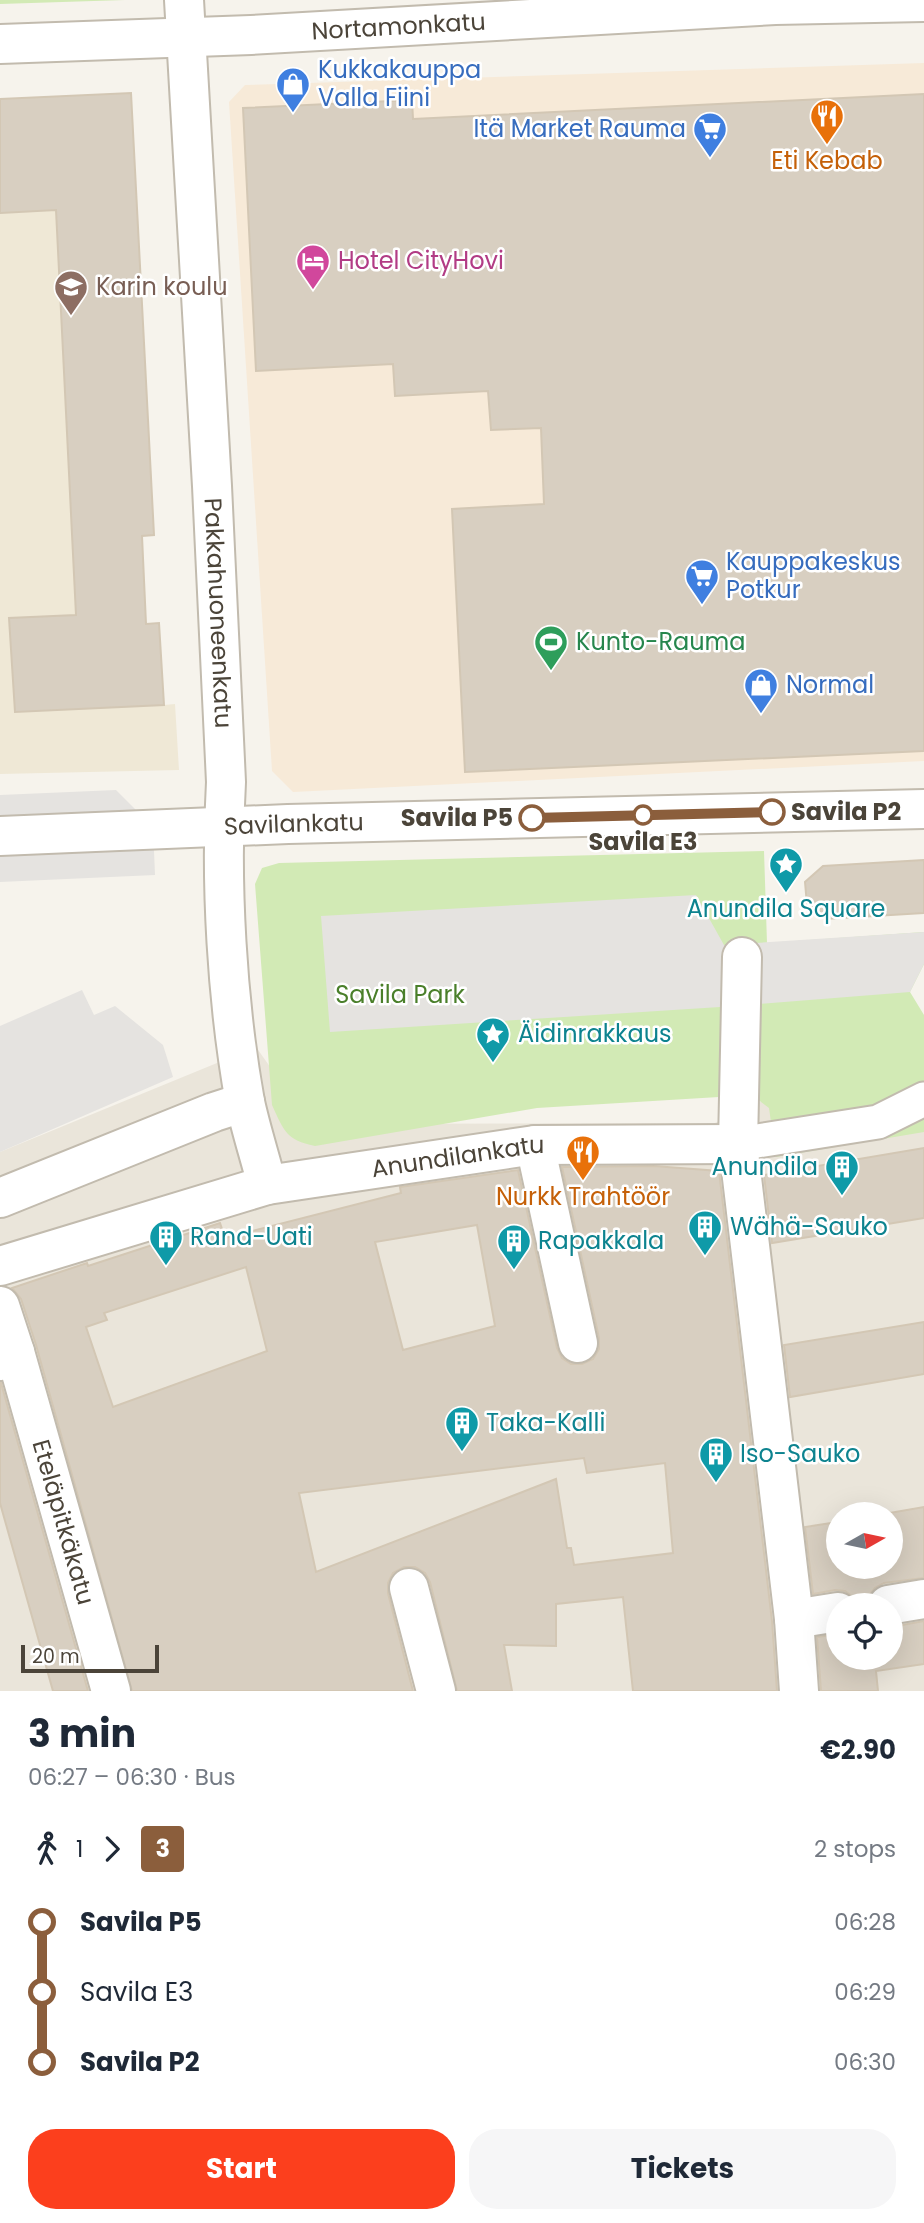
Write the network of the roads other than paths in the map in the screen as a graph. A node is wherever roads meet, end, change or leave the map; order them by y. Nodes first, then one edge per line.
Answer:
1 (184, 0) edge
2 (924, 2) edge
3 (187, 38) junction
4 (0, 44) edge
5 (924, 809) edge
6 (223, 828) junction
7 (0, 835) edge
8 (742, 957) dead end
9 (924, 1099) edge
10 (246, 1102) junction
11 (738, 1144) junction
12 (535, 1145) junction
13 (267, 1185) junction
14 (0, 1198) edge
15 (0, 1266) edge
16 (0, 1306) edge
17 (578, 1343) dead end
18 (8, 1357) edge
19 (409, 1588) dead end
20 (924, 1599) edge
21 (903, 1602) edge
22 (826, 1614) edge
23 (794, 1619) junction
24 (111, 1691) edge
25 (436, 1691) edge
26 (799, 1691) edge

1 - 3 street, Pakkahuoneenkatu
2 - 3 street, Nortamonkatu
3 - 4 street, Nortamonkatu
3 - 6 street, Pakkahuoneenkatu
5 - 6 street, Savilankatu
6 - 7 street, Savilankatu
6 - 10 street, Pakkahuoneenkatu
8 - 11 street
9 - 11 street, Anundilankatu
10 - 13 street, Pakkahuoneenkatu
10 - 14 street
11 - 12 street, Anundilankatu
11 - 23 street
12 - 13 street, Anundilankatu
12 - 17 street
13 - 15 street, Anundilankatu
16 - 18 street
18 - 24 street, Eteläpitkäkatu
19 - 25 street
20 - 21 street
22 - 23 street
23 - 26 street

